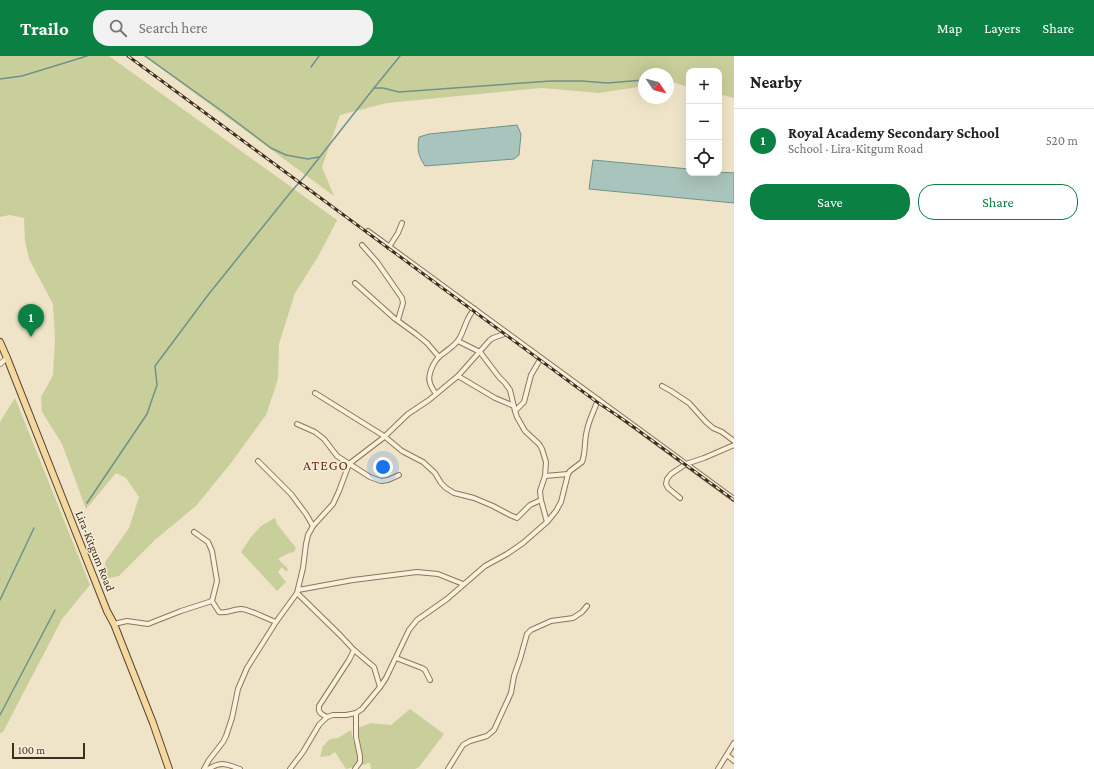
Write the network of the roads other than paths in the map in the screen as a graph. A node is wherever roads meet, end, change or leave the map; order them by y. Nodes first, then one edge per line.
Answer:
1 (402, 223) dead end
2 (368, 231) dead end
3 (362, 245) dead end
4 (389, 247) junction
5 (355, 283) dead end
6 (475, 309) junction
7 (398, 320) junction
8 (507, 333) junction
9 (458, 341) junction
10 (0, 342) edge
11 (480, 352) junction
12 (439, 357) junction
13 (8, 358) junction
14 (541, 358) junction
15 (0, 364) edge
16 (458, 376) junction
17 (662, 386) dead end
18 (315, 393) dead end
19 (436, 394) junction
20 (599, 400) junction
21 (514, 408) junction
22 (297, 424) dead end
23 (384, 436) junction
24 (734, 441) edge
25 (734, 445) edge
26 (258, 461) dead end
27 (349, 464) junction
28 (686, 464) junction
29 (568, 474) junction
30 (399, 475) dead end
31 (545, 476) junction
32 (680, 498) dead end
33 (734, 499) edge
34 (541, 500) junction
35 (547, 522) junction
36 (313, 526) junction
37 (194, 532) dead end
38 (463, 584) junction
39 (297, 592) junction
40 (212, 601) junction
41 (587, 606) dead end
42 (276, 622) junction
43 (114, 624) junction
44 (354, 650) junction
45 (396, 658) junction
46 (430, 680) dead end
47 (380, 687) junction
48 (356, 712) junction
49 (327, 717) junction
50 (734, 743) edge
51 (727, 755) junction
52 (734, 761) edge
53 (169, 769) edge
54 (204, 769) edge
55 (208, 769) edge
56 (240, 769) edge
57 (290, 769) edge
58 (355, 769) edge
59 (448, 769) edge
60 (718, 769) edge

1 - 4 street
2 - 4 street
3 - 7 street
4 - 6 street
5 - 7 street
6 - 8 street
6 - 9 street
7 - 12 street
8 - 11 street
8 - 14 street
9 - 11 street
9 - 12 street
10 - 13 main road, Lira-Kitgum Road
11 - 16 street
11 - 21 street
12 - 19 street
13 - 15 street
13 - 43 main road, Lira-Kitgum Road
14 - 20 street
14 - 21 street
16 - 19 street
16 - 21 street
17 - 24 street
18 - 23 street
19 - 23 street
20 - 28 street
20 - 29 street
21 - 31 street
22 - 27 street
23 - 27 street
23 - 34 street
25 - 28 street
26 - 36 street
27 - 30 street
27 - 36 street
28 - 32 street
28 - 33 street
29 - 31 street
29 - 35 street
31 - 34 street
34 - 35 street
35 - 38 street
36 - 39 street
37 - 40 street
38 - 39 street
38 - 45 street
39 - 42 street
39 - 44 street
40 - 42 street
40 - 43 street
41 - 59 street
42 - 54 street
43 - 53 main road, Lira-Kitgum Road
44 - 47 street
44 - 49 street
45 - 46 street
45 - 47 street
47 - 48 street
48 - 49 street
48 - 58 street
49 - 57 street
50 - 51 street
51 - 52 street
51 - 60 street
55 - 56 street

